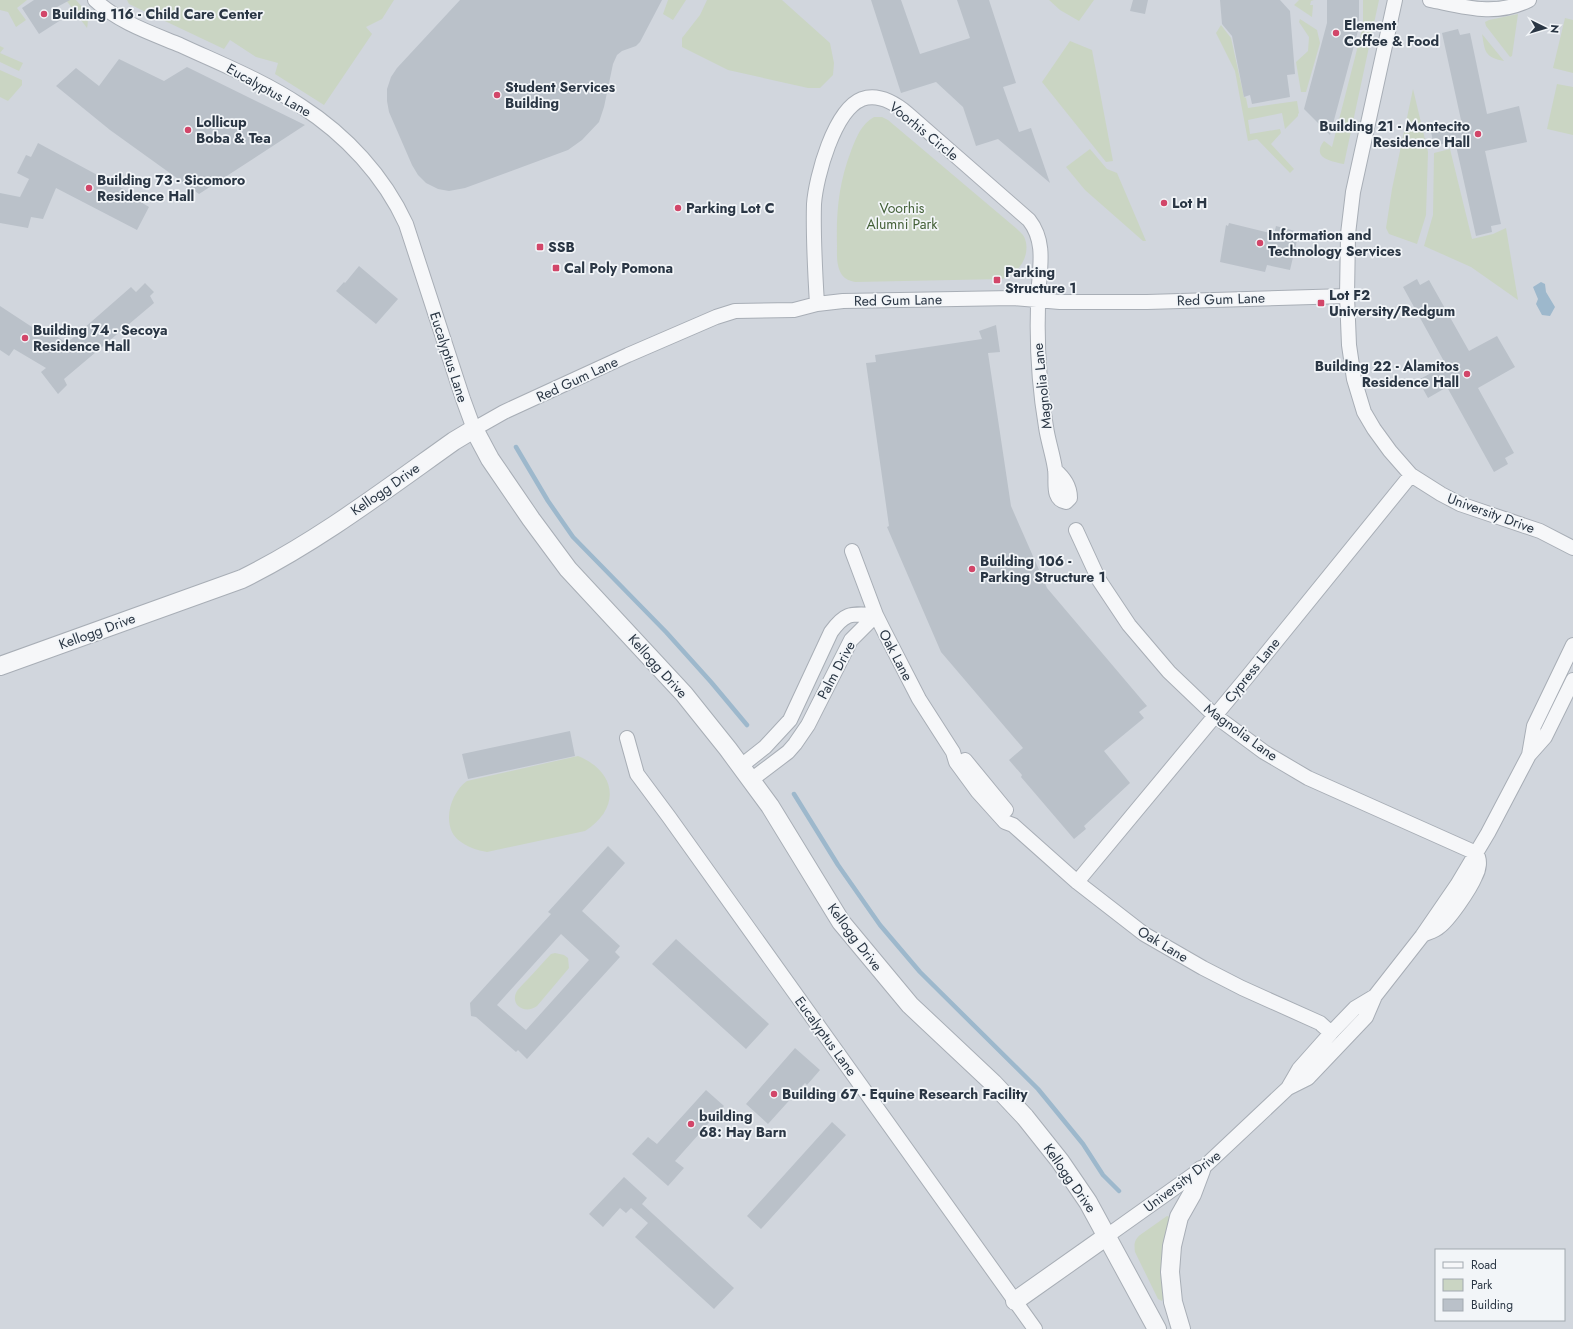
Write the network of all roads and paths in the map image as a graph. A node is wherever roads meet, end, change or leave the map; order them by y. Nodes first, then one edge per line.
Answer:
1 (95, 0) edge
2 (1394, 0) edge
3 (1430, 0) edge
4 (1528, 0) edge
5 (1348, 296) junction
6 (1038, 300) junction
7 (817, 304) junction
8 (474, 429) junction
9 (1055, 470) dead end
10 (1411, 475) junction
11 (1076, 530) dead end
12 (1571, 549) edge
13 (852, 551) dead end
14 (876, 616) junction
15 (1573, 645) edge
16 (0, 666) edge
17 (1573, 680) edge
18 (1214, 715) junction
19 (627, 738) dead end
20 (1529, 755) junction
21 (746, 773) junction
22 (1476, 853) junction
23 (1076, 882) junction
24 (1375, 996) junction
25 (1331, 1033) junction
26 (1288, 1088) junction
27 (1201, 1170) junction
28 (1108, 1236) junction
29 (1016, 1301) junction
30 (1035, 1329) edge
31 (1157, 1329) edge
32 (1181, 1329) edge

1 - 8 street, Eucalyptus Lane
2 - 5 street, University Drive
3 - 4 street
5 - 6 street, Red Gum Lane
5 - 10 street, University Drive
6 - 7 street, Red Gum Lane
6 - 7 street, Voorhis Circle
6 - 9 street, Magnolia Lane
7 - 8 street, Red Gum Lane
8 - 16 street, Kellogg Drive
8 - 21 street, Kellogg Drive
10 - 12 street, University Drive
10 - 18 street, Cypress Lane
11 - 18 street, Magnolia Lane
13 - 14 street, Oak Lane
14 - 21 street, Palm Drive
14 - 21 street, Palm Drive
14 - 23 street, Oak Lane
15 - 20 street
17 - 20 street
18 - 22 street, Magnolia Lane
18 - 23 street, Cypress Lane
19 - 29 street, Eucalyptus Lane
20 - 22 street
21 - 28 street, Kellogg Drive
22 - 24 street, University Drive
23 - 25 street, Oak Lane
24 - 25 street, University Drive
24 - 26 street, University Drive
25 - 26 street, University Drive
26 - 27 street, University Drive
27 - 28 street, University Drive
27 - 32 street
28 - 29 street
28 - 31 street, Kellogg Drive
29 - 30 street, Eucalyptus Lane

